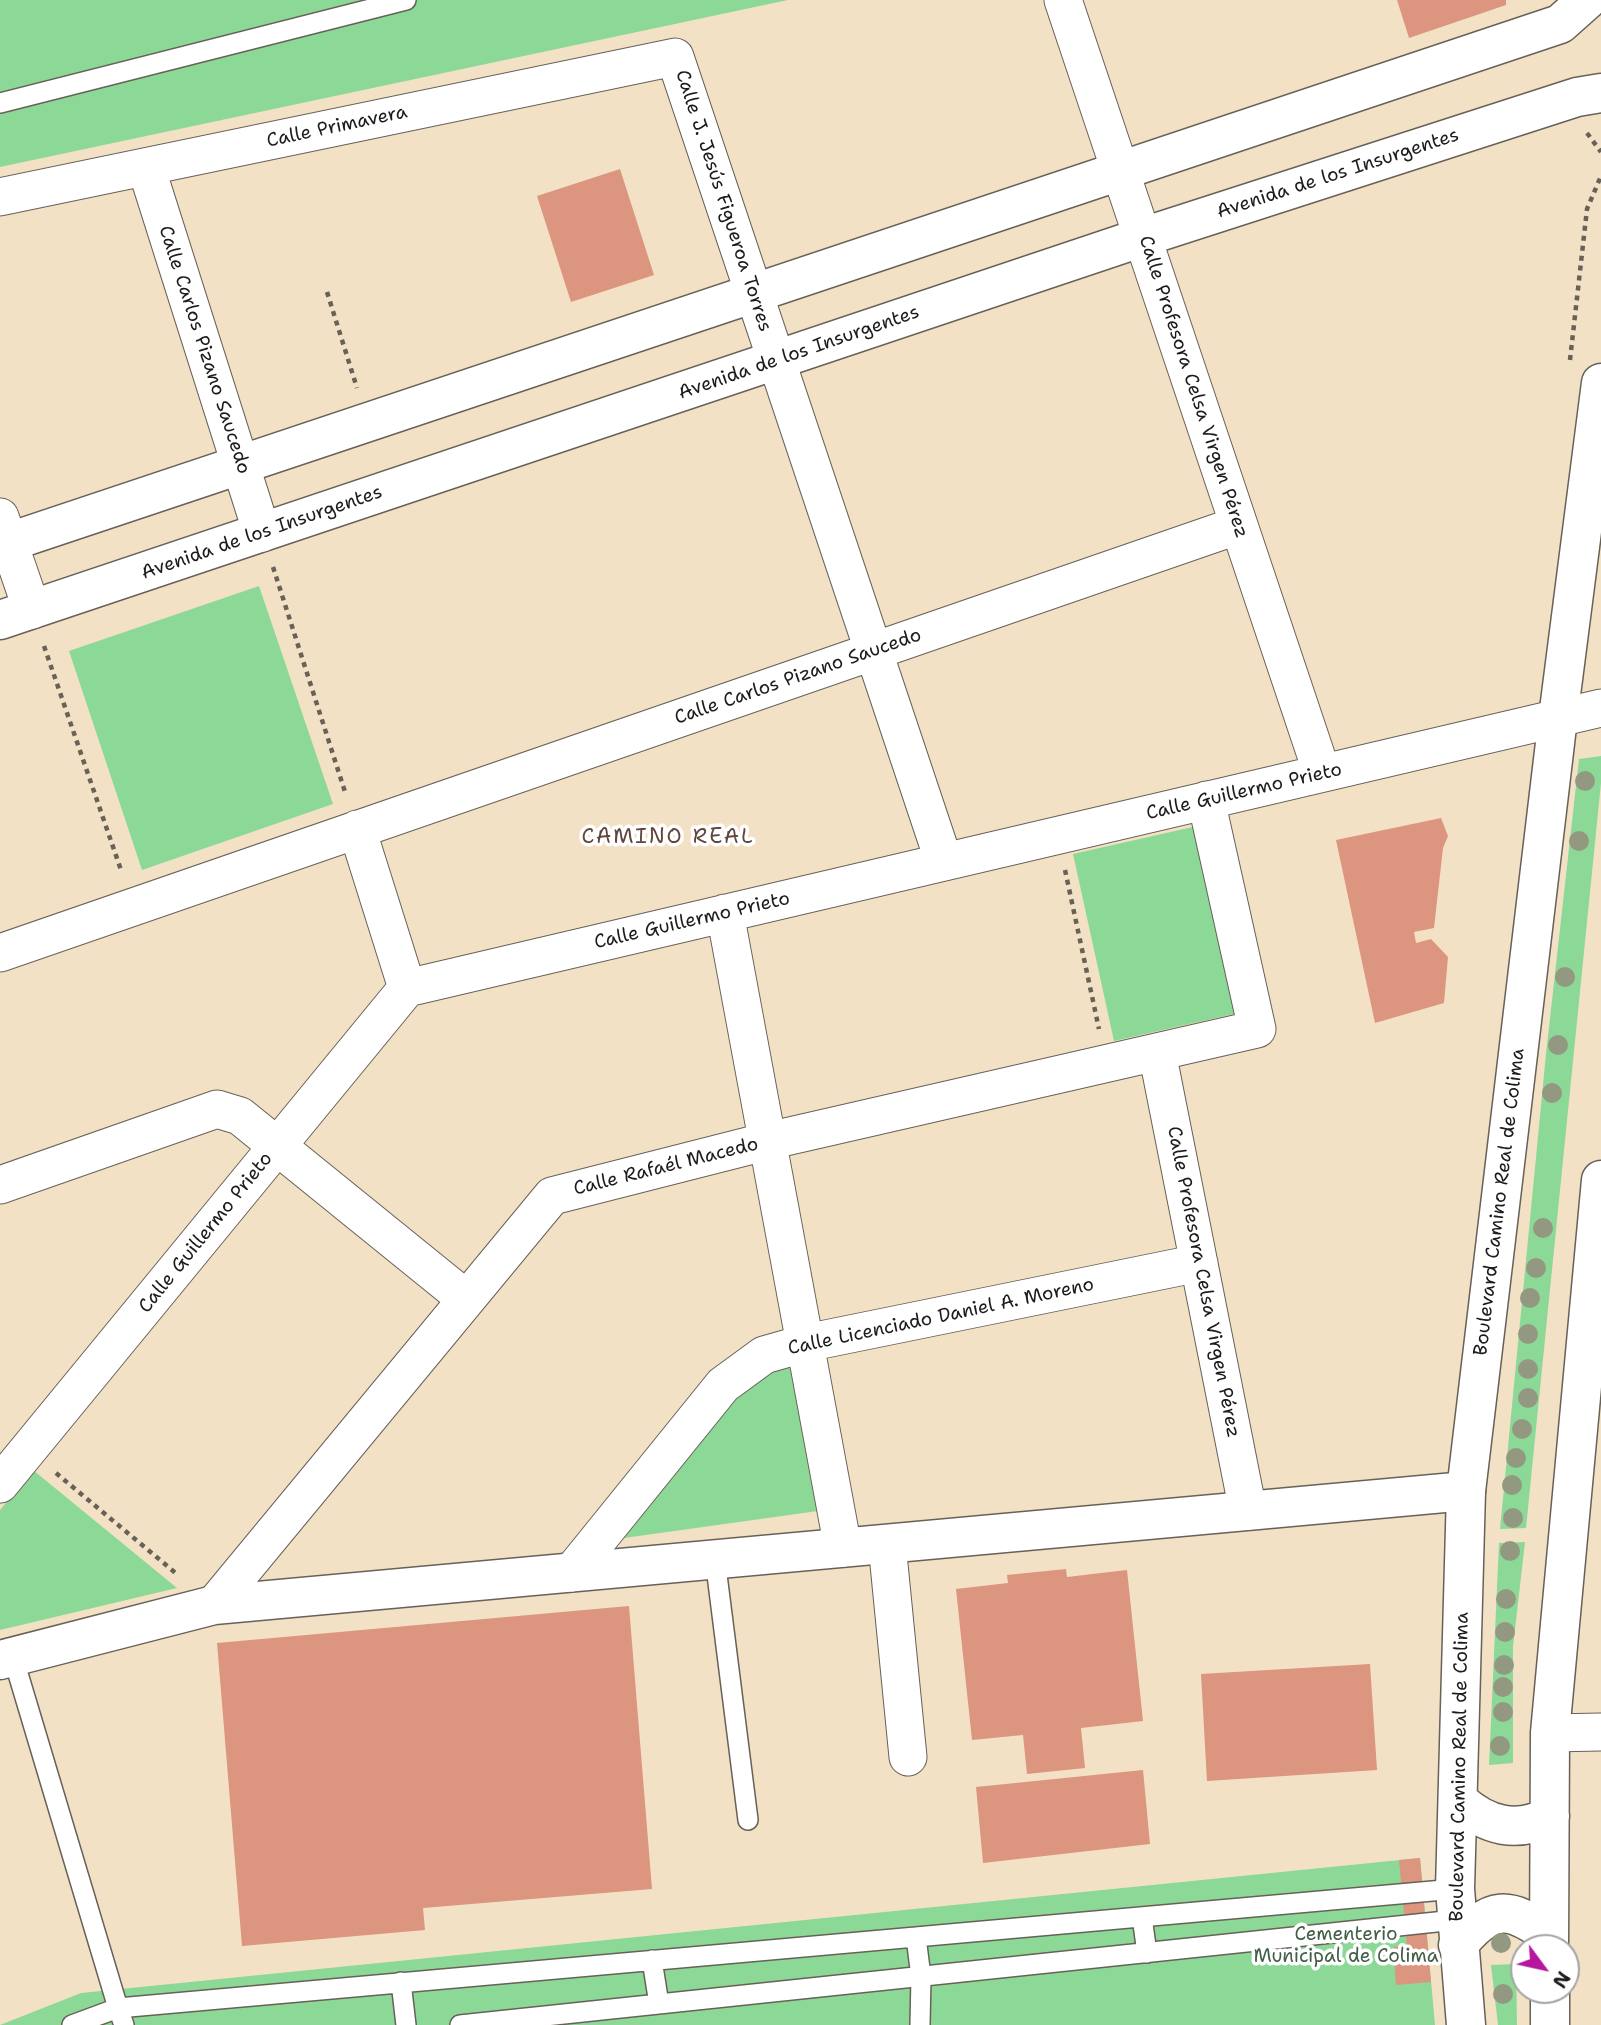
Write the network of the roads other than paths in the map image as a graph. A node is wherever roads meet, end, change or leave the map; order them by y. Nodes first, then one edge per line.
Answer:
1 (406, 0) edge
2 (1063, 0) edge
3 (1587, 0) edge
4 (675, 57) joint
5 (1601, 93) edge
6 (0, 103) edge
7 (146, 167) junction
8 (1120, 170) junction
9 (0, 197) edge
10 (1143, 237) junction
11 (754, 293) junction
12 (776, 360) junction
13 (1601, 383) edge
14 (240, 464) junction
15 (1239, 525) junction
16 (262, 533) junction
17 (3, 534) edge
18 (16, 615) edge
19 (873, 651) junction
20 (1601, 708) edge
21 (1558, 718) junction
22 (1322, 773) junction
23 (1206, 800) junction
24 (357, 829) junction
25 (944, 862) junction
26 (725, 913) junction
27 (0, 953) edge
28 (407, 988) junction
29 (1157, 1052) junction
30 (768, 1141) junction
31 (277, 1146) junction
32 (1601, 1180) edge
33 (0, 1185) edge
34 (1199, 1263) junction
35 (466, 1299) junction
36 (806, 1343) junction
37 (0, 1485) edge
38 (1466, 1492) junction
39 (1248, 1511) junction
40 (887, 1544) junction
41 (843, 1548) junction
42 (715, 1559) junction
43 (571, 1573) junction
44 (214, 1605) junction
45 (7, 1658) edge
46 (1550, 1732) junction
47 (1601, 1732) edge
48 (908, 1757) dead end
49 (1460, 1802) junction
50 (1550, 1816) junction
51 (748, 1820) dead end
52 (1142, 1917) junction
53 (1456, 1918) junction
54 (1542, 1934) edge
55 (1549, 1934) edge
56 (916, 1937) junction
57 (1147, 1953) junction
58 (652, 1960) junction
59 (921, 1977) junction
60 (401, 1982) junction
61 (659, 2004) junction
62 (1550, 2004) edge
63 (121, 2016) edge
64 (72, 2025) edge
65 (406, 2025) edge
66 (460, 2025) edge
67 (920, 2025) edge
68 (1465, 2025) edge
69 (1550, 2025) edge

1 - 6 lane
2 - 8 street, Calle Profesora Celsa Virgen Pérez
3 - 8 street
4 - 7 street, Calle Primavera
4 - 11 street, Calle J. Jesús Figueroa Torres
5 - 10 street, Avenida de los Insurgentes
7 - 9 street, Calle Primavera
7 - 14 street, Calle Carlos Pizano Saucedo
8 - 10 street, Calle Profesora Celsa Virgen Pérez
8 - 11 street
10 - 12 street, Avenida de los Insurgentes
10 - 15 street, Calle Profesora Celsa Virgen Pérez
11 - 12 street, Calle J. Jesús Figueroa Torres
11 - 14 street
12 - 16 street, Avenida de los Insurgentes
12 - 19 street, Calle J. Jesús Figueroa Torres
13 - 21 street, Boulevard Camino Real de Colima
14 - 16 street, Calle Carlos Pizano Saucedo
14 - 17 street
15 - 19 street, Calle Carlos Pizano Saucedo
15 - 22 street, Calle Profesora Celsa Virgen Pérez
16 - 18 street, Avenida de los Insurgentes
17 - 18 street
19 - 24 street, Calle Carlos Pizano Saucedo
19 - 25 street, Calle J. Jesús Figueroa Torres
20 - 21 street, Calle Guillermo Prieto
21 - 22 street, Calle Guillermo Prieto
21 - 38 street, Boulevard Camino Real de Colima
22 - 23 street, Calle Guillermo Prieto
23 - 25 street, Calle Guillermo Prieto
23 - 29 street, Calle Rafaél Macedo
24 - 27 street, Calle Carlos Pizano Saucedo
24 - 28 street
25 - 26 street, Calle Guillermo Prieto
26 - 28 street, Calle Guillermo Prieto
26 - 30 street
28 - 31 street, Calle Guillermo Prieto
29 - 30 street, Calle Rafaél Macedo
29 - 34 street, Calle Profesora Celsa Virgen Pérez
30 - 35 street, Calle Rafaél Macedo
30 - 36 street
31 - 33 street
31 - 35 street
31 - 37 street, Calle Guillermo Prieto
32 - 46 street
34 - 36 street, Calle Licenciado Daniel A. Moreno
34 - 39 street, Calle Profesora Celsa Virgen Pérez
35 - 44 street, Calle Rafaél Macedo
36 - 41 street
36 - 43 street, Calle Licenciado Daniel A. Moreno
38 - 39 street
38 - 49 street, Boulevard Camino Real de Colima
39 - 40 street
40 - 41 street
40 - 48 street
41 - 42 street
42 - 43 street
42 - 51 lane
43 - 44 street
44 - 45 street
45 - 63 lane
46 - 47 street
46 - 50 street
49 - 50 street
49 - 53 street, Boulevard Camino Real de Colima
50 - 55 street
52 - 53 lane
52 - 56 lane
52 - 57 lane
53 - 54 street
53 - 57 lane
53 - 68 street, Boulevard Camino Real de Colima
56 - 58 lane
56 - 59 lane
57 - 59 lane
58 - 60 lane
58 - 61 lane
59 - 61 lane
59 - 67 lane
60 - 63 lane
60 - 65 lane
61 - 66 lane
62 - 69 street
63 - 64 lane

